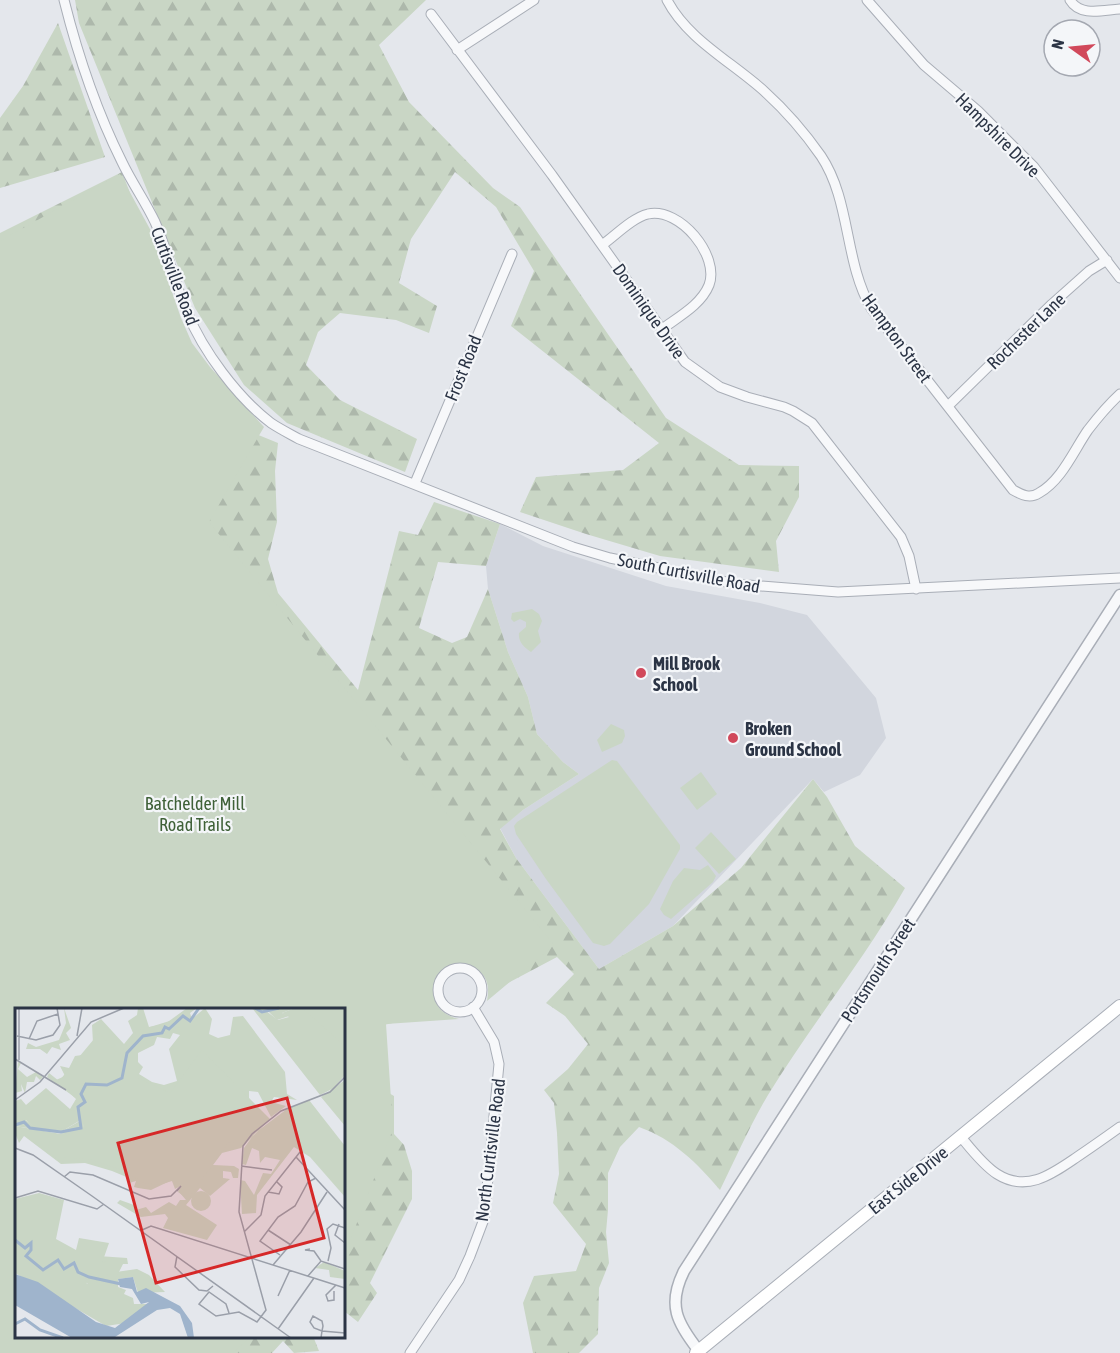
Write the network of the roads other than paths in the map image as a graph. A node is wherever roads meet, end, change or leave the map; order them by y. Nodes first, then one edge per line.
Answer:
1 (64, 0) edge
2 (534, 0) edge
3 (668, 0) edge
4 (867, 0) edge
5 (1070, 0) edge
6 (1120, 9) edge
7 (431, 14) dead end
8 (457, 50) junction
9 (602, 245) junction
10 (512, 254) dead end
11 (1107, 260) junction
12 (1120, 278) edge
13 (662, 329) junction
14 (1120, 394) edge
15 (948, 406) junction
16 (415, 483) junction
17 (1120, 578) edge
18 (916, 589) junction
19 (1120, 595) edge
20 (1120, 1006) edge
21 (473, 1007) junction
22 (1120, 1127) edge
23 (961, 1137) junction
24 (698, 1352) edge
25 (410, 1353) edge

1 - 16 street, Curtisville Road
2 - 8 street
3 - 15 street, Hampton Street
4 - 11 street, Hampshire Drive
5 - 6 street
7 - 8 street, Dominique Drive
8 - 9 street, Dominique Drive
9 - 13 street, Dominique Drive
9 - 13 street
10 - 16 street, Frost Road
11 - 12 street, Hampshire Drive
11 - 15 street, Rochester Lane
13 - 18 street, Dominique Drive
14 - 15 street, Hampton Street
16 - 18 street, South Curtisville Road
17 - 18 street, South Curtisville Road
19 - 24 street, Portsmouth Street
20 - 23 main road, East Side Drive
21 - 21 street
21 - 25 street, North Curtisville Road
22 - 23 street
23 - 24 main road, East Side Drive

